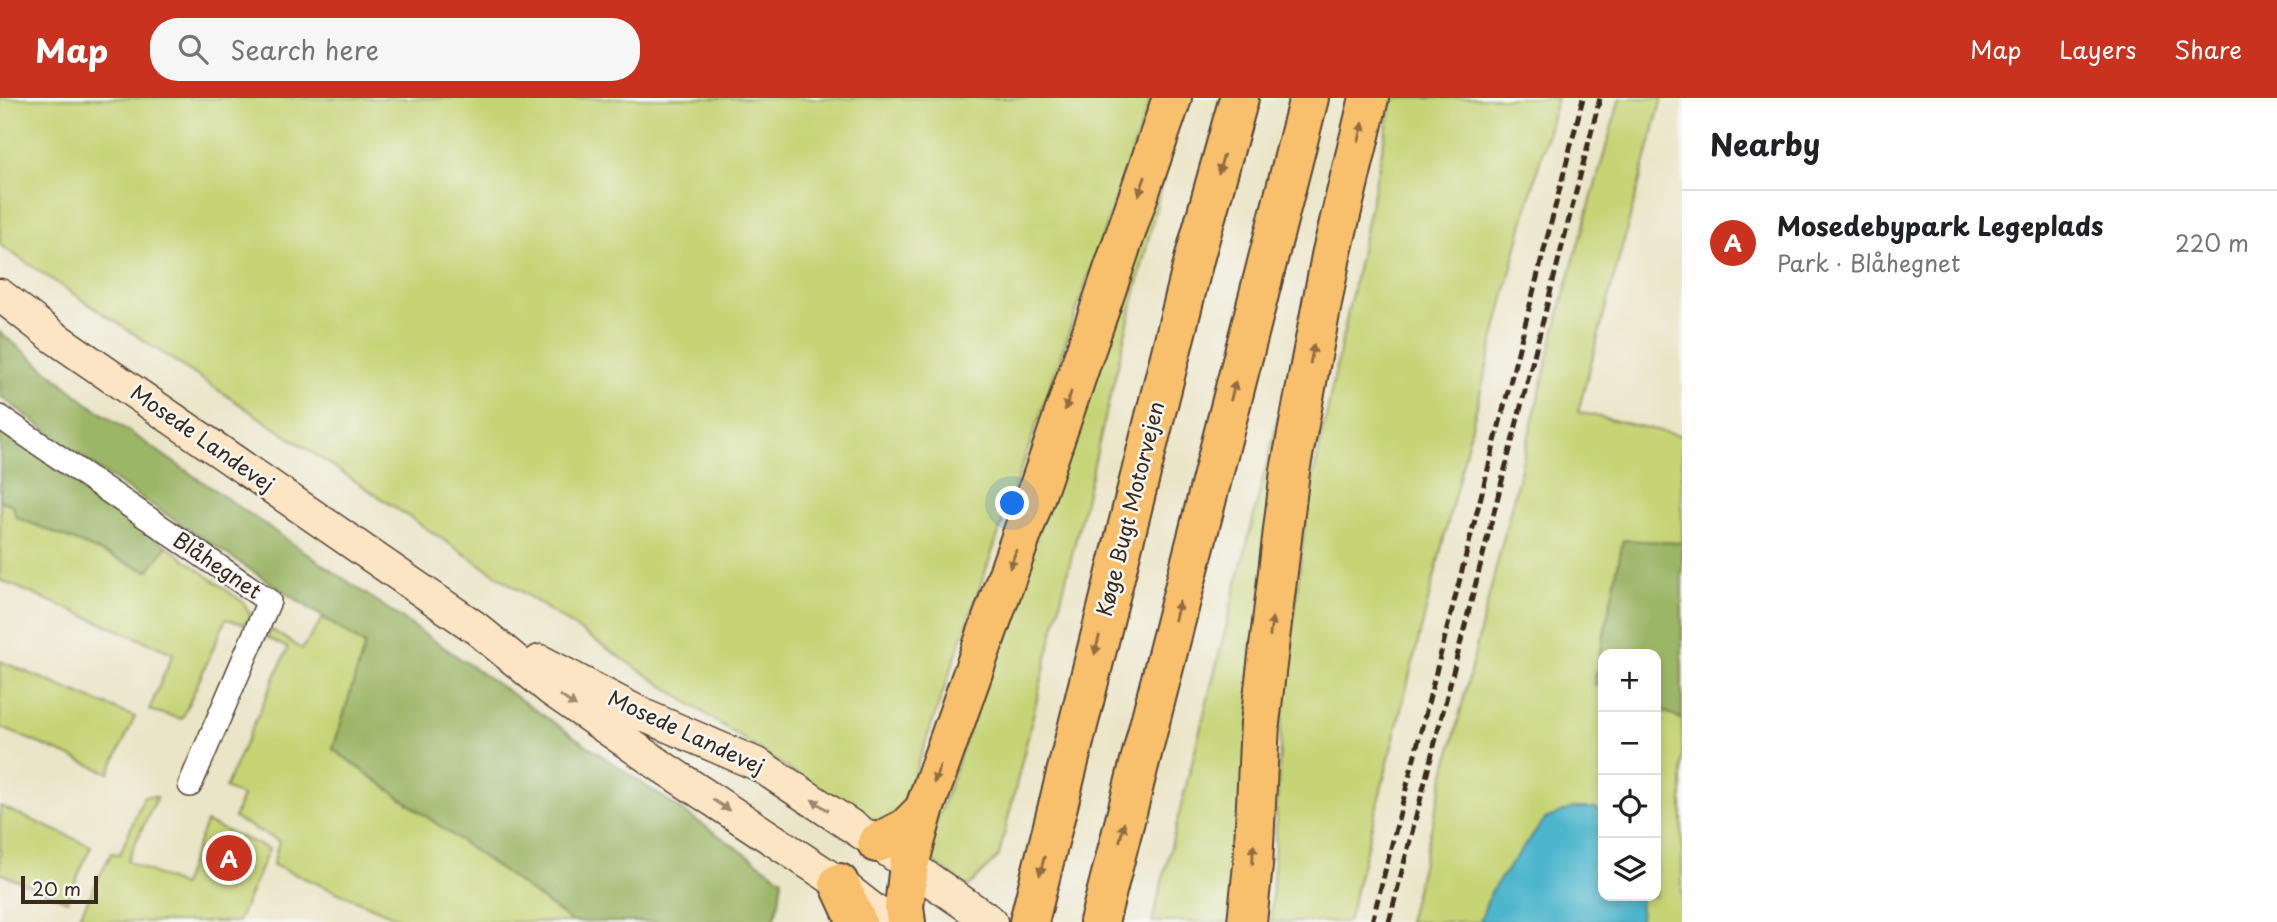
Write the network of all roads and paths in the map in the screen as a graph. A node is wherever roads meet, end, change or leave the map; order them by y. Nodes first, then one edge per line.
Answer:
1 (1172, 98) edge
2 (1239, 98) edge
3 (1308, 98) edge
4 (1369, 98) edge
5 (0, 295) edge
6 (0, 416) edge
7 (477, 628) junction
8 (190, 785) dead end
9 (924, 810) junction
10 (877, 843) junction
11 (909, 865) junction
12 (839, 883) junction
13 (856, 922) edge
14 (889, 922) edge
15 (906, 922) edge
16 (991, 922) edge
17 (1029, 922) edge
18 (1099, 922) edge
19 (1247, 922) edge

1 -> 9 highway
2 -> 17 highway, Køge Bugt Motorvejen
18 -> 3 highway
19 -> 4 highway
5 - 7 main road, Mosede Landevej
6 - 8 street, Blåhegnet
10 -> 7 main road, Mosede Landevej
7 -> 12 main road, Mosede Landevej
9 - 10 highway
9 - 11 highway
10 - 11 main road, Mosede Landevej
11 - 15 highway
11 - 16 main road, Mosede Landevej
12 - 13 highway
12 - 14 main road, Mosede Landevej

